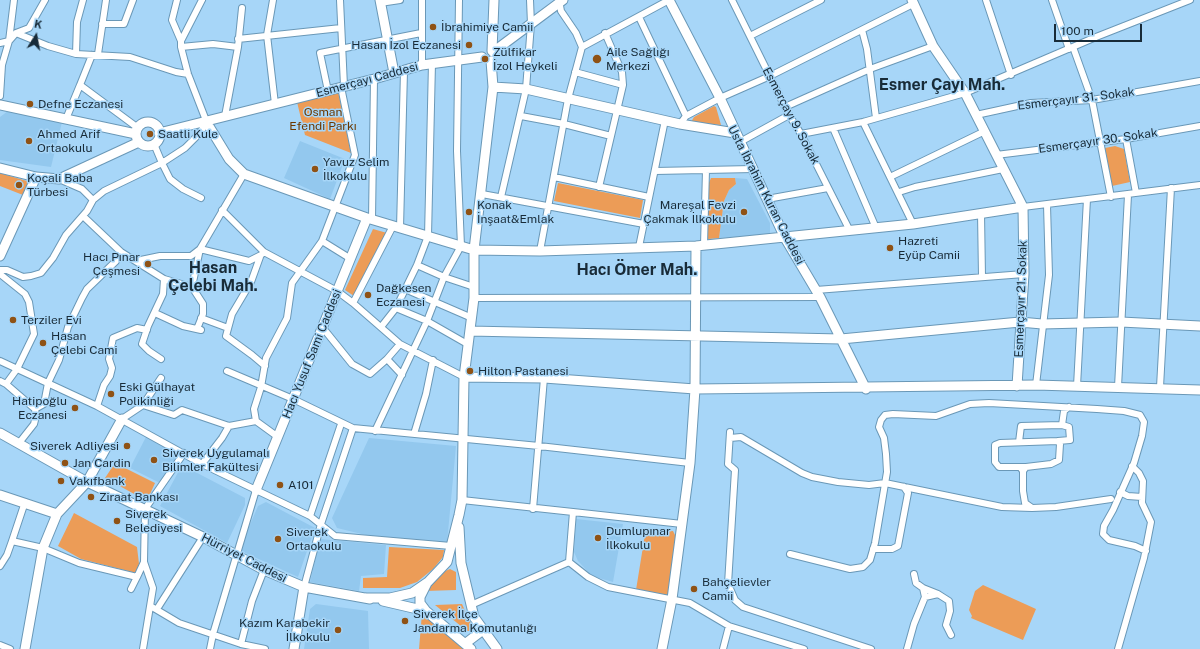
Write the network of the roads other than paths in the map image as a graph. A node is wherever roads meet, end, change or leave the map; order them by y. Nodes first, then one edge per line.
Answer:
1 (14, 0) edge
2 (45, 0) edge
3 (83, 0) edge
4 (106, 0) edge
5 (132, 0) edge
6 (176, 0) edge
7 (202, 0) edge
8 (273, 0) edge
9 (340, 0) edge
10 (400, 0) edge
11 (422, 0) edge
12 (459, 0) edge
13 (494, 0) edge
14 (530, 0) edge
15 (669, 0) edge
16 (732, 0) edge
17 (821, 0) edge
18 (986, 0) edge
19 (1052, 0) edge
20 (1190, 0) edge
21 (561, 1) edge
22 (380, 2) edge
23 (912, 2) edge
24 (242, 8) dead end
25 (639, 16) junction
26 (102, 24) junction
27 (531, 24) junction
28 (341, 28) junction
29 (862, 30) junction
30 (16, 33) junction
31 (421, 33) junction
32 (605, 33) junction
33 (267, 35) junction
34 (750, 36) junction
35 (387, 38) junction
36 (238, 39) junction
37 (9, 41) junction
38 (0, 43) edge
39 (181, 44) junction
40 (582, 46) junction
41 (933, 46) junction
42 (238, 47) junction
43 (342, 48) junction
44 (1071, 48) junction
45 (76, 54) junction
46 (95, 55) junction
47 (492, 55) junction
48 (457, 59) junction
49 (432, 63) junction
50 (422, 65) junction
51 (870, 69) junction
52 (404, 71) junction
53 (575, 72) junction
54 (394, 73) junction
55 (188, 74) junction
56 (1011, 74) junction
57 (770, 76) junction
58 (374, 79) junction
59 (1200, 82) edge
60 (80, 84) junction
61 (623, 85) junction
62 (343, 87) junction
63 (492, 87) junction
64 (526, 89) junction
65 (328, 91) junction
66 (965, 93) junction
67 (0, 96) edge
68 (720, 98) junction
69 (568, 99) junction
70 (1092, 100) junction
71 (275, 104) junction
72 (0, 105) edge
73 (785, 107) junction
74 (616, 108) junction
75 (976, 115) junction
76 (225, 116) junction
77 (521, 116) junction
78 (686, 116) junction
79 (789, 116) junction
80 (876, 118) junction
81 (66, 119) junction
82 (665, 120) junction
83 (207, 122) junction
84 (864, 122) junction
85 (564, 124) junction
86 (680, 124) junction
87 (1200, 126) edge
88 (833, 128) junction
89 (985, 132) junction
90 (159, 133) junction
91 (735, 133) junction
92 (138, 134) junction
93 (801, 134) junction
94 (611, 136) junction
95 (1126, 139) junction
96 (740, 142) junction
97 (1099, 142) junction
98 (154, 144) junction
99 (996, 156) junction
100 (162, 163) junction
101 (0, 168) edge
102 (753, 169) junction
103 (1003, 169) junction
104 (706, 170) junction
105 (654, 171) junction
106 (244, 174) junction
107 (36, 177) junction
108 (554, 177) junction
109 (890, 177) junction
110 (59, 179) junction
111 (1200, 185) edge
112 (599, 187) junction
113 (828, 188) junction
114 (1171, 188) junction
115 (899, 192) junction
116 (1136, 193) junction
117 (482, 194) junction
118 (1128, 195) junction
119 (501, 197) junction
120 (649, 197) junction
121 (1111, 197) junction
122 (200, 198) dead end
123 (767, 199) junction
124 (1087, 199) junction
125 (93, 200) junction
126 (1047, 204) junction
127 (335, 206) junction
128 (548, 207) junction
129 (1023, 207) junction
130 (222, 210) junction
131 (981, 213) junction
132 (83, 216) junction
133 (370, 219) junction
134 (644, 224) junction
135 (913, 224) junction
136 (396, 227) junction
137 (876, 228) junction
138 (850, 231) junction
139 (428, 236) junction
140 (785, 238) junction
141 (322, 241) junction
142 (700, 245) junction
143 (460, 246) junction
144 (639, 247) junction
145 (200, 249) junction
146 (474, 250) junction
147 (540, 250) junction
148 (121, 252) junction
149 (262, 254) junction
150 (0, 256) edge
151 (351, 259) junction
152 (136, 261) junction
153 (417, 265) junction
154 (0, 270) edge
155 (300, 272) junction
156 (0, 274) edge
157 (1024, 274) junction
158 (444, 277) junction
159 (982, 277) junction
160 (164, 279) junction
161 (192, 287) junction
162 (474, 287) junction
163 (405, 289) junction
164 (337, 291) junction
165 (818, 294) junction
166 (474, 298) junction
167 (694, 298) junction
168 (434, 302) junction
169 (353, 303) junction
170 (396, 308) junction
171 (155, 313) junction
172 (201, 318) junction
173 (472, 318) junction
174 (427, 321) junction
175 (1020, 322) junction
176 (1121, 322) junction
177 (1080, 323) junction
178 (1042, 324) junction
179 (1163, 324) junction
180 (1200, 326) edge
181 (381, 327) junction
182 (228, 328) junction
183 (323, 328) junction
184 (146, 330) junction
185 (470, 331) junction
186 (694, 336) junction
187 (841, 339) junction
188 (400, 344) junction
189 (469, 345) junction
190 (413, 351) junction
191 (161, 359) dead end
192 (387, 359) junction
193 (433, 360) junction
194 (0, 361) edge
195 (265, 366) junction
196 (17, 369) junction
197 (227, 371) dead end
198 (402, 375) junction
199 (464, 377) junction
200 (161, 378) dead end
201 (544, 378) junction
202 (3, 382) edge
203 (48, 383) junction
204 (1036, 385) junction
205 (261, 386) junction
206 (1017, 386) junction
207 (1077, 386) junction
208 (1118, 387) junction
209 (866, 388) junction
210 (1160, 388) junction
211 (694, 389) junction
212 (1200, 390) edge
213 (293, 398) junction
214 (143, 405) junction
215 (97, 406) junction
216 (35, 408) junction
217 (1066, 409) junction
218 (122, 419) junction
219 (256, 421) junction
220 (341, 424) junction
221 (1062, 424) junction
222 (229, 426) junction
223 (353, 428) junction
224 (375, 431) junction
225 (0, 433) edge
226 (414, 434) junction
227 (278, 437) junction
228 (463, 440) junction
229 (19, 442) junction
230 (1018, 442) junction
231 (1059, 442) junction
232 (540, 446) junction
233 (184, 453) junction
234 (690, 463) junction
235 (202, 464) junction
236 (1132, 466) junction
237 (1023, 468) junction
238 (87, 482) junction
239 (885, 483) junction
240 (904, 486) junction
241 (916, 488) junction
242 (256, 490) junction
243 (908, 493) junction
244 (1120, 494) junction
245 (0, 495) edge
246 (1142, 497) junction
247 (1111, 499) junction
248 (462, 500) junction
249 (25, 502) junction
250 (1116, 504) junction
251 (1023, 505) junction
252 (146, 509) junction
253 (533, 509) junction
254 (573, 512) junction
255 (57, 514) junction
256 (459, 515) junction
257 (310, 516) junction
258 (321, 524) junction
259 (682, 524) junction
260 (203, 537) junction
261 (12, 541) junction
262 (451, 546) junction
263 (43, 548) junction
264 (873, 549) junction
265 (1146, 551) junction
266 (237, 554) junction
267 (790, 554) dead end
268 (144, 562) junction
269 (447, 562) junction
270 (569, 562) junction
271 (461, 563) junction
272 (0, 566) edge
273 (264, 570) junction
274 (914, 574) dead end
275 (137, 576) junction
276 (428, 582) junction
277 (304, 588) junction
278 (923, 588) junction
279 (131, 589) dead end
280 (938, 594) junction
281 (925, 597) junction
282 (366, 598) junction
283 (672, 599) junction
284 (471, 605) junction
285 (154, 608) junction
286 (426, 611) junction
287 (729, 626) junction
288 (483, 630) junction
289 (213, 634) junction
290 (952, 635) dead end
291 (241, 644) junction
292 (0, 645) edge
293 (469, 646) edge
294 (782, 646) edge
295 (253, 648) edge
296 (10, 649) edge
297 (25, 649) edge
298 (143, 649) edge
299 (210, 649) edge
300 (265, 649) edge
301 (294, 649) edge
302 (497, 649) edge
303 (662, 649) edge
304 (723, 649) edge
305 (804, 649) edge
306 (871, 649) edge
307 (907, 649) edge
308 (1118, 649) edge

1 - 37 street
2 - 30 street
3 - 45 street
4 - 26 street
5 - 26 street
6 - 39 street
7 - 39 street
8 - 33 street
9 - 28 street
10 - 22 street
11 - 31 street
12 - 48 street
13 - 47 street
14 - 27 street
15 - 25 street
15 - 68 street, Usta İbrahim Kuran Caddesi
16 - 34 street, Esmerçayı 9. Sokak
17 - 34 street
18 - 56 street
19 - 44 street
20 - 44 street
21 - 27 street
21 - 40 street
22 - 35 street
23 - 29 street
23 - 41 street, Esmerçayır 21. Sokak
24 - 36 street
25 - 32 street
25 - 78 street
26 - 46 street
27 - 47 street
27 - 64 street
28 - 33 street
28 - 43 street
29 - 51 street
29 - 57 street
30 - 37 street
30 - 45 street
31 - 35 street
31 - 50 street
32 - 40 street
32 - 61 street
33 - 36 street
33 - 71 street
34 - 57 street, Esmerçayı 9. Sokak
35 - 43 street
35 - 54 street
36 - 42 street
37 - 38 street
37 - 67 street
39 - 42 street
39 - 55 street
40 - 53 street
41 - 51 street
41 - 66 street, Esmerçayır 21. Sokak
42 - 76 street
43 - 62 street
43 - 65 street
44 - 56 street
44 - 70 street
45 - 46 street
46 - 55 street
46 - 60 street
47 - 48 street, Esmerçayı Caddesi
47 - 63 street
48 - 49 street, Esmerçayı Caddesi
48 - 143 street
49 - 50 street, Esmerçayı Caddesi
49 - 139 street
50 - 52 street, Esmerçayı Caddesi
51 - 73 street
51 - 80 street
52 - 54 street, Esmerçayı Caddesi
52 - 136 street
53 - 61 street
53 - 69 street
54 - 58 street, Esmerçayı Caddesi
55 - 83 street
56 - 66 street
57 - 68 street
57 - 73 street, Esmerçayı 9. Sokak
58 - 62 street, Esmerçayı Caddesi
58 - 133 street
59 - 70 street, Esmerçayır 31. Sokak
60 - 81 street
60 - 92 street
61 - 74 street
62 - 65 street, Esmerçayı Caddesi
62 - 127 street
63 - 64 street
63 - 117 street
64 - 69 street
64 - 77 street
65 - 71 street, Esmerçayı Caddesi
66 - 75 street, Esmerçayır 21. Sokak
66 - 80 street
68 - 78 street
68 - 91 street, Usta İbrahim Kuran Caddesi
69 - 74 street
69 - 85 street
70 - 75 street, Esmerçayır 31. Sokak
70 - 97 street
71 - 76 street, Esmerçayı Caddesi
72 - 81 street
73 - 79 street, Esmerçayı 9. Sokak
74 - 82 street
74 - 94 street
75 - 89 street, Esmerçayır 21. Sokak
76 - 83 street, Esmerçayı Caddesi
77 - 85 street
77 - 119 street
78 - 86 street
79 - 93 street, Esmerçayı 9. Sokak
79 - 96 street
80 - 84 street
81 - 92 street
82 - 86 street
82 - 105 street
83 - 90 street, Esmerçayı Caddesi
83 - 100 street
83 - 106 street
84 - 88 street
84 - 109 street
85 - 94 street
85 - 108 street
86 - 91 street
87 - 95 street, Esmerçayır 30. Sokak
88 - 93 street
88 - 137 street
89 - 99 street, Esmerçayır 21. Sokak
89 - 109 street
90 - 92 street
90 - 98 street
91 - 96 street, Usta İbrahim Kuran Caddesi
92 - 98 street
92 - 110 street
93 - 113 street, Esmerçayı 9. Sokak
94 - 112 street
95 - 97 street, Esmerçayır 30. Sokak
95 - 116 street
96 - 102 street, Usta İbrahim Kuran Caddesi
97 - 99 street, Esmerçayır 30. Sokak
97 - 121 street
98 - 100 street
99 - 103 street, Esmerçayır 21. Sokak
100 - 122 street
100 - 125 street
101 - 107 street
102 - 104 street
102 - 123 street, Usta İbrahim Kuran Caddesi
103 - 115 street
103 - 129 street, Esmerçayır 21. Sokak
104 - 105 street
104 - 142 street
105 - 120 street
106 - 127 street
106 - 130 street
107 - 110 street
107 - 150 street
108 - 112 street
108 - 128 street
109 - 115 street
110 - 125 street
111 - 114 street
112 - 120 street
113 - 123 street
113 - 138 street, Esmerçayı 9. Sokak
114 - 116 street
114 - 179 street
115 - 135 street
116 - 118 street
117 - 119 street
117 - 146 street
118 - 121 street
118 - 176 street
119 - 128 street
120 - 134 street
121 - 124 street
123 - 140 street, Usta İbrahim Kuran Caddesi
124 - 126 street
124 - 177 street
125 - 132 street
126 - 129 street
126 - 178 street
127 - 133 street
127 - 141 street
128 - 134 street
128 - 147 street
129 - 131 street
129 - 157 street, Esmerçayır 21. Sokak
130 - 145 street
130 - 149 street
131 - 135 street
131 - 159 street
132 - 148 street
132 - 154 street
133 - 136 street
133 - 151 street, Hacı Yusuf Sami Caddesi
134 - 144 street
135 - 137 street
136 - 139 street
136 - 169 street
137 - 138 street
138 - 140 street
139 - 143 street
139 - 153 street
140 - 142 street
140 - 165 street, Usta İbrahim Kuran Caddesi
141 - 151 street
141 - 155 street
142 - 144 street
142 - 167 street
143 - 146 street
143 - 158 street
144 - 147 street
145 - 149 street
145 - 152 street
145 - 161 street
146 - 147 street
146 - 162 street
148 - 152 street
148 - 203 street
149 - 155 street
149 - 182 street
151 - 164 street, Hacı Yusuf Sami Caddesi
152 - 160 street
153 - 158 street
153 - 163 street
155 - 164 street
155 - 195 street
156 - 196 street
157 - 159 street
157 - 175 street, Esmerçayır 21. Sokak
158 - 162 street
158 - 168 street
159 - 165 street
160 - 161 street
160 - 171 street
161 - 172 street
162 - 166 street
163 - 168 street
163 - 170 street
164 - 169 street
164 - 183 street, Hacı Yusuf Sami Caddesi
165 - 167 street
165 - 187 street, Usta İbrahim Kuran Caddesi
166 - 167 street
166 - 173 street
167 - 186 street
168 - 173 street
168 - 174 street
169 - 181 street
170 - 174 street
170 - 181 street
171 - 172 street
171 - 184 street
172 - 182 street
173 - 185 street
174 - 189 street
174 - 190 street
175 - 178 street
175 - 187 street
175 - 206 street, Esmerçayır 21. Sokak
176 - 177 street
176 - 179 street
176 - 208 street
177 - 178 street
177 - 207 street
178 - 204 street
179 - 180 street
179 - 210 street
181 - 188 street
182 - 195 street
183 - 192 street
183 - 213 street, Hacı Yusuf Sami Caddesi
184 - 191 street
184 - 215 street
185 - 186 street
185 - 189 street
186 - 187 street
186 - 211 street
187 - 209 street, Usta İbrahim Kuran Caddesi
188 - 190 street
188 - 192 street
189 - 199 street
190 - 193 street
190 - 198 street
192 - 198 street
193 - 199 street
193 - 226 street
194 - 196 street
195 - 205 street
196 - 202 street
196 - 203 street
197 - 205 street
198 - 224 street
199 - 201 street
199 - 228 street
200 - 214 street
201 - 211 street
201 - 232 street
202 - 216 street
203 - 215 street
203 - 216 street
204 - 206 street
204 - 207 street
205 - 213 street
205 - 219 street
206 - 209 street
207 - 208 street
208 - 210 street
209 - 211 street
210 - 212 street
211 - 234 street
213 - 220 street
213 - 227 street, Hacı Yusuf Sami Caddesi
214 - 218 street
214 - 222 street
215 - 218 street
216 - 229 street
217 - 221 street
217 - 236 street
217 - 239 street
218 - 233 street
218 - 238 street
219 - 222 street
219 - 227 street
220 - 223 street
220 - 257 street
221 - 230 street
221 - 231 street
222 - 235 street
223 - 224 street
223 - 258 street
224 - 226 street
225 - 229 street, Hürriyet Caddesi
226 - 228 street
227 - 242 street, Hacı Yusuf Sami Caddesi
228 - 232 street
228 - 248 street
229 - 238 street, Hürriyet Caddesi
230 - 231 street
230 - 237 street
231 - 237 street
232 - 234 street
232 - 253 street
233 - 235 street
233 - 252 street
234 - 259 street
235 - 242 street
236 - 244 street
236 - 246 street
237 - 251 street
238 - 252 street, Hürriyet Caddesi
238 - 255 street
239 - 240 street
239 - 264 street
239 - 306 street
240 - 241 street
240 - 243 street
241 - 243 street
241 - 251 street
242 - 257 street
242 - 266 street
243 - 264 street
244 - 246 street
244 - 247 street
244 - 250 street
245 - 249 street
246 - 265 street
247 - 250 street
247 - 251 street
248 - 253 street
248 - 256 street
249 - 255 street
249 - 261 street
250 - 265 street
252 - 260 street, Hürriyet Caddesi
252 - 268 street
253 - 254 street
254 - 259 street
254 - 270 street
255 - 263 street
256 - 262 street
256 - 271 street
257 - 258 street
258 - 262 street
258 - 277 street
259 - 283 street
260 - 266 street, Hürriyet Caddesi
260 - 285 street
261 - 263 street
261 - 272 street
262 - 269 street
263 - 275 street
263 - 297 street
264 - 267 street
265 - 308 street
266 - 273 street, Hürriyet Caddesi
266 - 289 street
268 - 275 street
268 - 285 street
269 - 271 street
269 - 276 street
270 - 283 street
270 - 284 street
271 - 284 street
273 - 277 street, Hürriyet Caddesi
273 - 291 street
274 - 278 street
275 - 279 street
276 - 282 street
276 - 286 street
277 - 282 street, Hürriyet Caddesi
277 - 301 street
278 - 280 street
278 - 281 street
280 - 281 street
280 - 290 street
281 - 307 street
282 - 286 street
283 - 287 street
283 - 303 street
284 - 288 street
285 - 289 street
285 - 298 street
286 - 293 street
287 - 294 street
287 - 304 street
288 - 293 street
288 - 302 street
289 - 291 street
289 - 299 street
291 - 295 street
292 - 296 street
294 - 305 street
295 - 300 street

